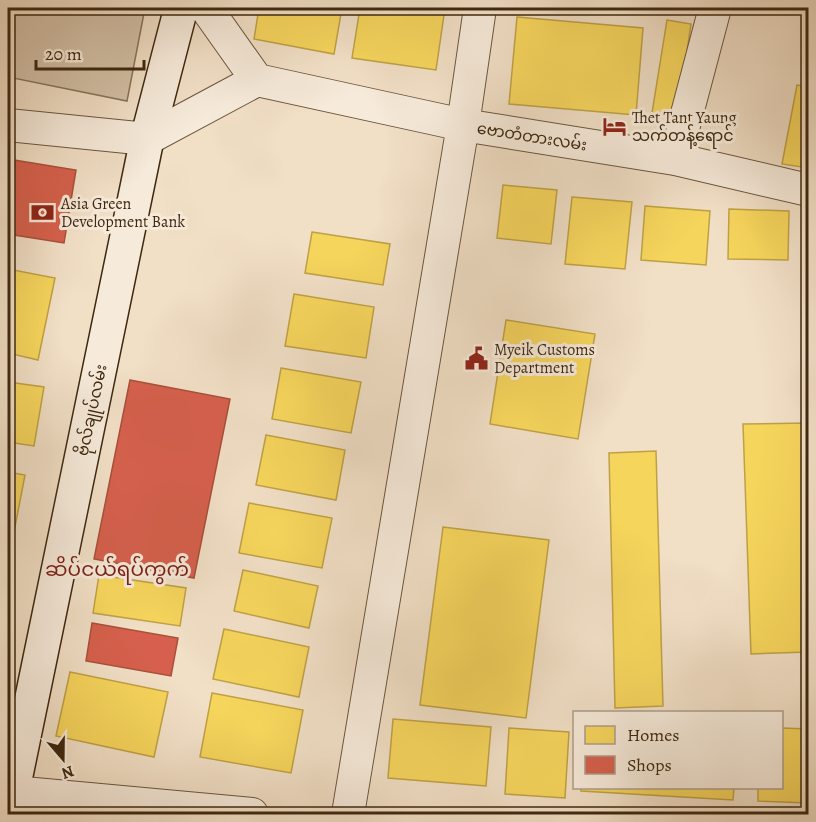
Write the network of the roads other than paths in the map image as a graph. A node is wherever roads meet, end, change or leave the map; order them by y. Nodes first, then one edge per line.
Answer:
1 (181, 8) edge
2 (206, 8) edge
3 (480, 8) edge
4 (715, 8) edge
5 (257, 80) junction
6 (463, 124) junction
7 (8, 125) edge
8 (147, 139) junction
9 (675, 159) junction
10 (808, 190) edge
11 (10, 803) edge
12 (252, 814) edge
13 (348, 814) edge

1 - 8 main road, ဗိုလ်ချုပ်လမ်း
2 - 5 street
3 - 6 street
4 - 9 street
5 - 6 street, ဗောတံတားလမ်း
5 - 8 street
6 - 9 street, ဗောတံတားလမ်း
6 - 13 street
7 - 8 street
8 - 11 main road, ဗိုလ်ချုပ်လမ်း
9 - 10 street, ဗောတံတားလမ်း
11 - 12 street

